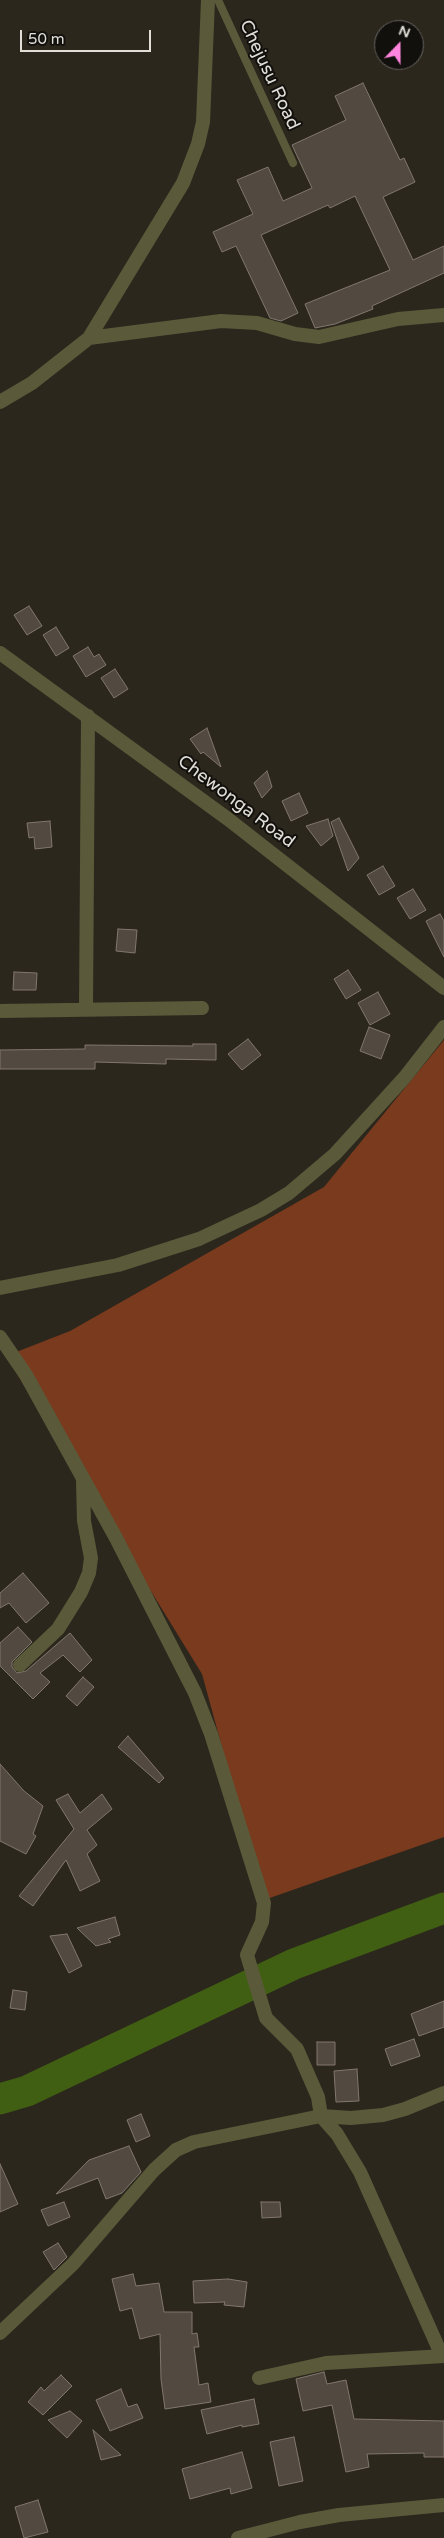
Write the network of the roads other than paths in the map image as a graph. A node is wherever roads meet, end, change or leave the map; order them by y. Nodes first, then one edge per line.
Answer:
1 (208, 0) edge
2 (218, 0) edge
3 (293, 163) dead end
4 (444, 315) edge
5 (89, 338) junction
6 (0, 402) edge
7 (0, 653) edge
8 (88, 716) junction
9 (444, 988) edge
10 (86, 1008) junction
11 (202, 1008) dead end
12 (0, 1011) edge
13 (444, 1027) edge
14 (0, 1288) edge
15 (0, 1337) edge
16 (83, 1478) junction
17 (20, 1665) dead end
18 (444, 2092) edge
19 (321, 2116) junction
20 (0, 2333) edge
21 (443, 2356) edge
22 (259, 2378) dead end
23 (444, 2505) edge
24 (238, 2538) edge

1 - 5 street
2 - 3 lane, Chejusu Road
4 - 5 street
5 - 6 street
7 - 8 street, Chewonga Road
8 - 9 street, Chewonga Road
8 - 10 street
10 - 11 street
10 - 12 street
13 - 14 street
15 - 16 street
16 - 17 street
16 - 19 street
18 - 19 street
19 - 20 street
19 - 21 street
21 - 22 street
23 - 24 street

